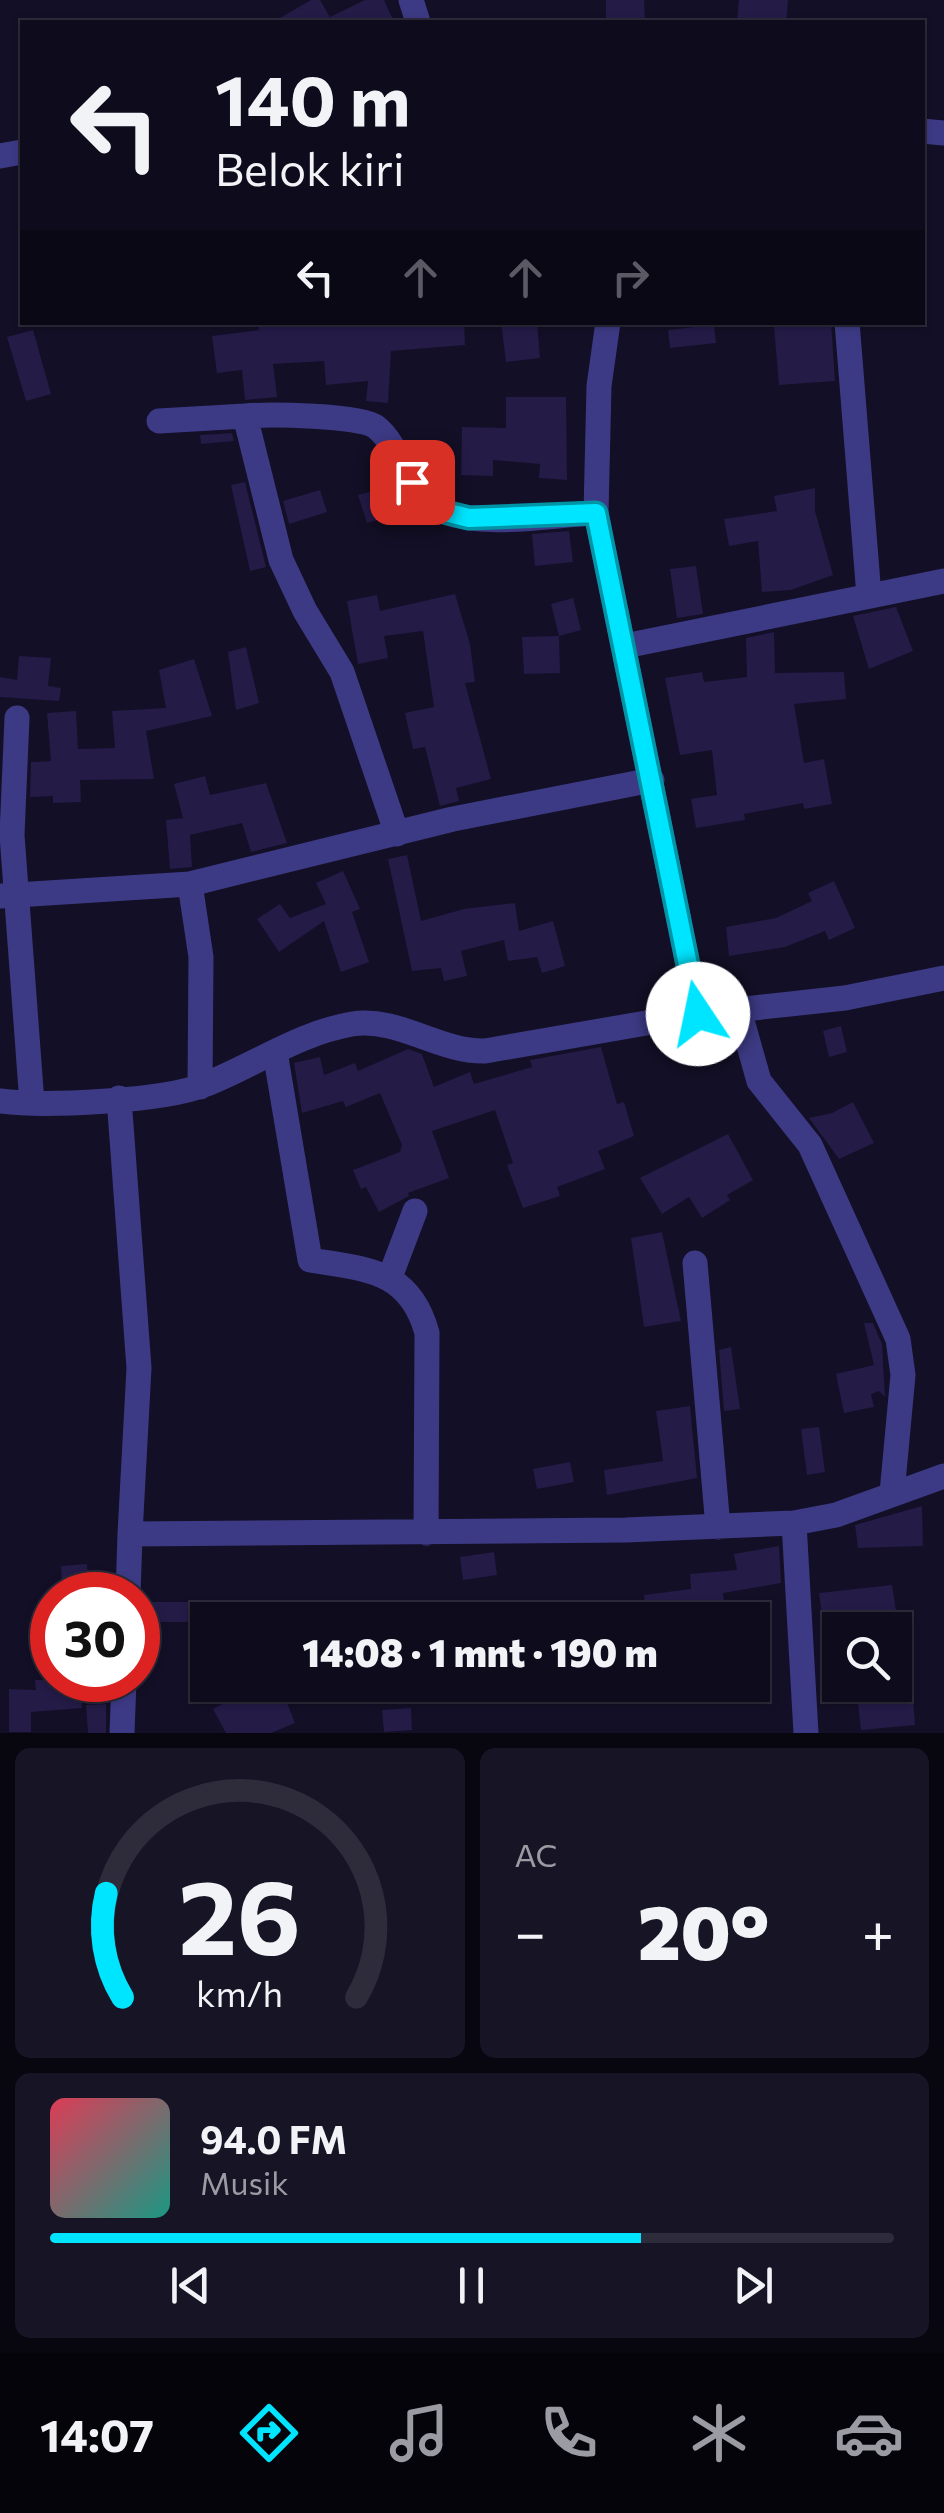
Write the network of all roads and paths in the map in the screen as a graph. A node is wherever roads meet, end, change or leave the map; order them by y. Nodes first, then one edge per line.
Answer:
1 (608, 325) edge
2 (847, 325) edge
3 (245, 416) junction
4 (159, 421) dead end
5 (596, 513) junction
6 (944, 581) edge
7 (868, 596) junction
8 (624, 646) junction
9 (17, 718) dead end
10 (652, 780) junction
11 (397, 834) junction
12 (190, 884) junction
13 (8, 895) edge
14 (944, 978) edge
15 (740, 1010) junction
16 (698, 1014) junction
17 (275, 1052) junction
18 (200, 1087) junction
19 (119, 1098) junction
20 (0, 1102) edge
21 (32, 1103) junction
22 (415, 1212) dead end
23 (695, 1263) dead end
24 (390, 1277) junction
25 (944, 1476) edge
26 (892, 1494) junction
27 (794, 1523) junction
28 (718, 1527) junction
29 (426, 1533) junction
30 (130, 1534) junction
31 (129, 1572) edge
32 (123, 1702) edge
33 (122, 1733) edge
34 (806, 1733) edge

1 - 5 street
2 - 7 street
3 - 4 street
3 - 5 street
3 - 11 street
5 - 8 street
6 - 7 street
7 - 8 street
8 - 10 street
9 - 13 street
10 - 11 street
10 - 16 street
11 - 12 street
12 - 13 street
12 - 18 street
13 - 21 street
14 - 15 street
15 - 16 street
15 - 26 street
16 - 17 street
17 - 18 street
17 - 24 street
18 - 19 street
19 - 21 street
19 - 30 street
20 - 21 street
22 - 24 street
23 - 28 street
24 - 29 street
25 - 26 street
26 - 27 street
27 - 28 street
27 - 34 street
28 - 29 street
29 - 30 street
30 - 31 street
32 - 33 street

